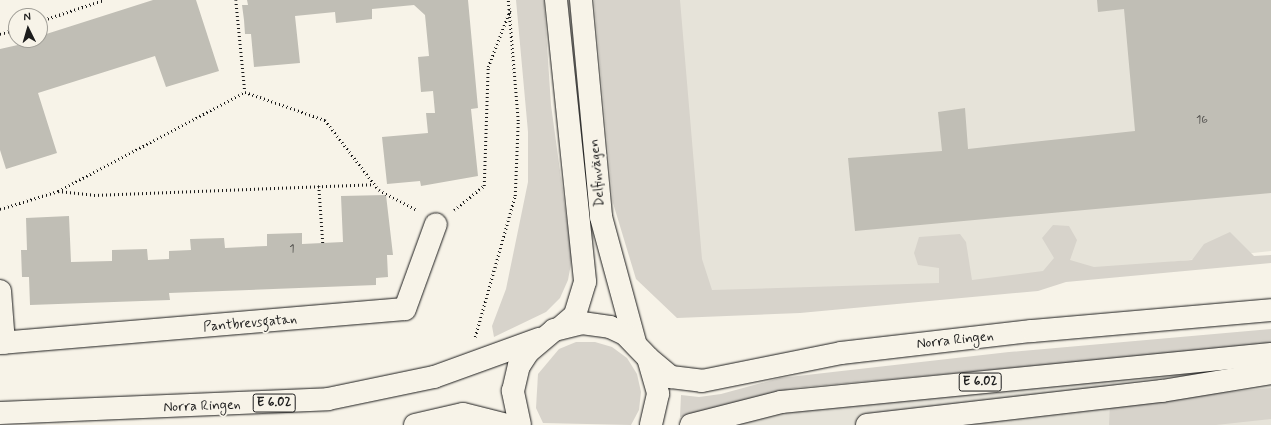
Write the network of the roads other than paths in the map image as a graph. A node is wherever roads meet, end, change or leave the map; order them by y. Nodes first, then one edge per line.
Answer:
1 (556, 0) edge
2 (581, 0) edge
3 (436, 224) road end
4 (0, 291) edge
5 (1271, 310) edge
6 (561, 327) junction
7 (539, 340) junction
8 (2, 343) edge
9 (642, 350) junction
10 (1271, 354) edge
11 (1271, 373) edge
12 (0, 413) edge
13 (415, 425) edge
14 (507, 425) edge
15 (520, 425) edge
16 (651, 425) edge
17 (691, 425) edge
18 (867, 425) edge

1 - 6 main road, Delfinvägen
2 - 9 main road, Delfinvägen
3 - 8 main road, Pantbrevsgatan
4 - 8 main road, Pantbrevsgatan
5 - 9 main road, Norra Ringen
6 - 7 main road, Norra Ringen
6 - 9 main road, Norra Ringen
7 - 12 main road, Norra Ringen / E 6.02
7 - 15 main road, Norra Ringen
9 - 16 main road
10 - 17 main road, E 6.02
11 - 18 main road
13 - 14 main road

